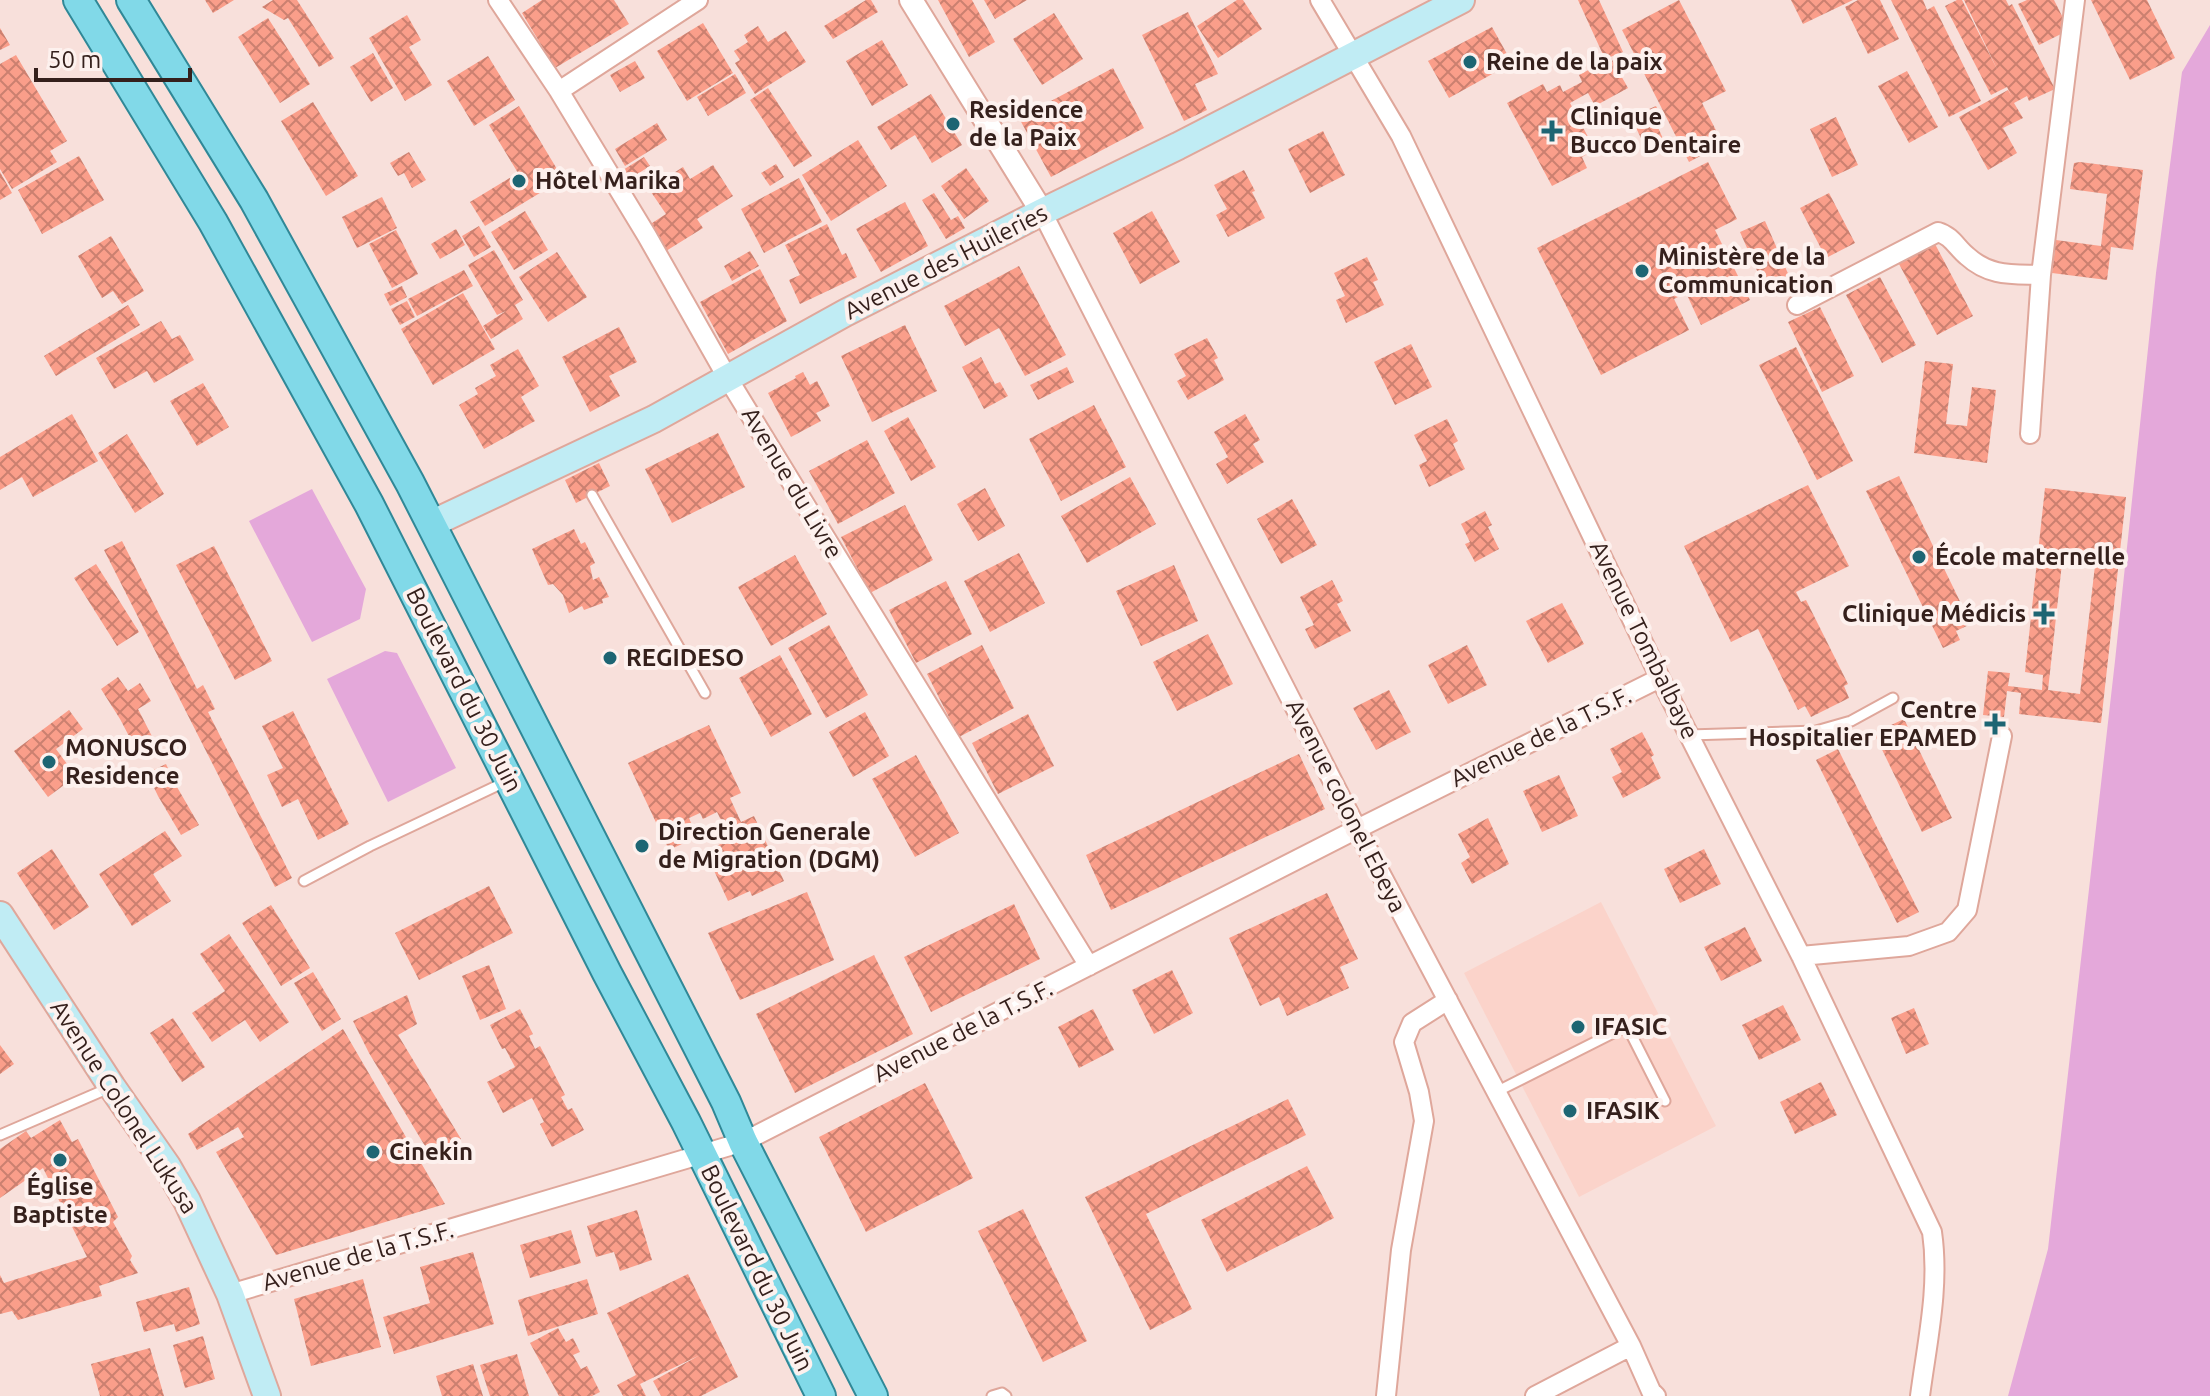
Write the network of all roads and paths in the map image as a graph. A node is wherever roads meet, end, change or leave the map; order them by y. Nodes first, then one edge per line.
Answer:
1 (78, 0) edge
2 (131, 0) edge
3 (498, 0) edge
4 (698, 0) edge
5 (911, 0) edge
6 (1320, 0) edge
7 (1461, 0) edge
8 (2075, 0) edge
9 (1354, 55) junction
10 (559, 91) junction
11 (1042, 212) junction
12 (2041, 275) junction
13 (1797, 305) dead end
14 (727, 377) junction
15 (2030, 434) dead end
16 (592, 495) dead end
17 (431, 524) junction
18 (1660, 678) junction
19 (705, 693) dead end
20 (1893, 698) dead end
21 (1689, 735) junction
22 (2002, 736) dead end
23 (511, 780) junction
24 (1357, 829) junction
25 (304, 881) dead end
26 (0, 915) edge
27 (1801, 956) junction
28 (1089, 966) junction
29 (1448, 1000) junction
30 (112, 1087) junction
31 (1496, 1092) junction
32 (1665, 1101) dead end
33 (0, 1135) edge
34 (743, 1142) junction
35 (702, 1155) junction
36 (230, 1294) junction
37 (1631, 1346) junction
38 (267, 1396) edge
39 (821, 1396) edge
40 (873, 1396) edge
41 (992, 1396) edge
42 (1006, 1396) edge
43 (1386, 1396) edge
44 (1535, 1396) edge
45 (1656, 1396) edge
46 (1920, 1396) edge

1 - 23 main road, Boulevard du 30 Juin
2 - 17 main road, Boulevard du 30 Juin
3 - 10 street, Avenue du Livre
4 - 10 street
5 - 11 street
6 - 9 street, Avenue Tombalbaye
7 - 9 main road, Avenue des Huileries
8 - 12 street
9 - 11 main road, Avenue des Huileries
9 - 18 street, Avenue Tombalbaye
10 - 14 street, Avenue du Livre
11 - 14 main road, Avenue des Huileries
11 - 24 street, Avenue colonel Ebeya
12 - 13 street
12 - 15 street
14 - 17 main road, Avenue des Huileries
14 - 28 street, Avenue du Livre
16 - 19 lane
17 - 34 main road, Boulevard du 30 Juin
18 - 21 street, Avenue Tombalbaye
18 - 24 street, Avenue de la T.S.F.
20 - 21 lane
21 - 27 street, Avenue Tombalbaye
22 - 27 street
23 - 25 lane
23 - 35 main road, Boulevard du 30 Juin
24 - 28 street, Avenue de la T.S.F.
24 - 29 street, Avenue colonel Ebeya
26 - 30 main road, Avenue Colonel Lukusa
27 - 46 street, Avenue Tombalbaye
28 - 34 street, Avenue de la T.S.F.
29 - 31 street, Avenue colonel Ebeya
29 - 43 street
30 - 33 lane
30 - 36 main road, Avenue Colonel Lukusa
31 - 32 lane
31 - 37 street, Avenue colonel Ebeya
34 - 35 street, Avenue de la T.S.F.
34 - 40 main road, Boulevard du 30 Juin
35 - 36 street, Avenue de la T.S.F.
35 - 39 main road, Boulevard du 30 Juin
36 - 38 main road, Avenue Colonel Lukusa
37 - 44 street
37 - 45 street, Avenue colonel Ebeya
41 - 42 lane

